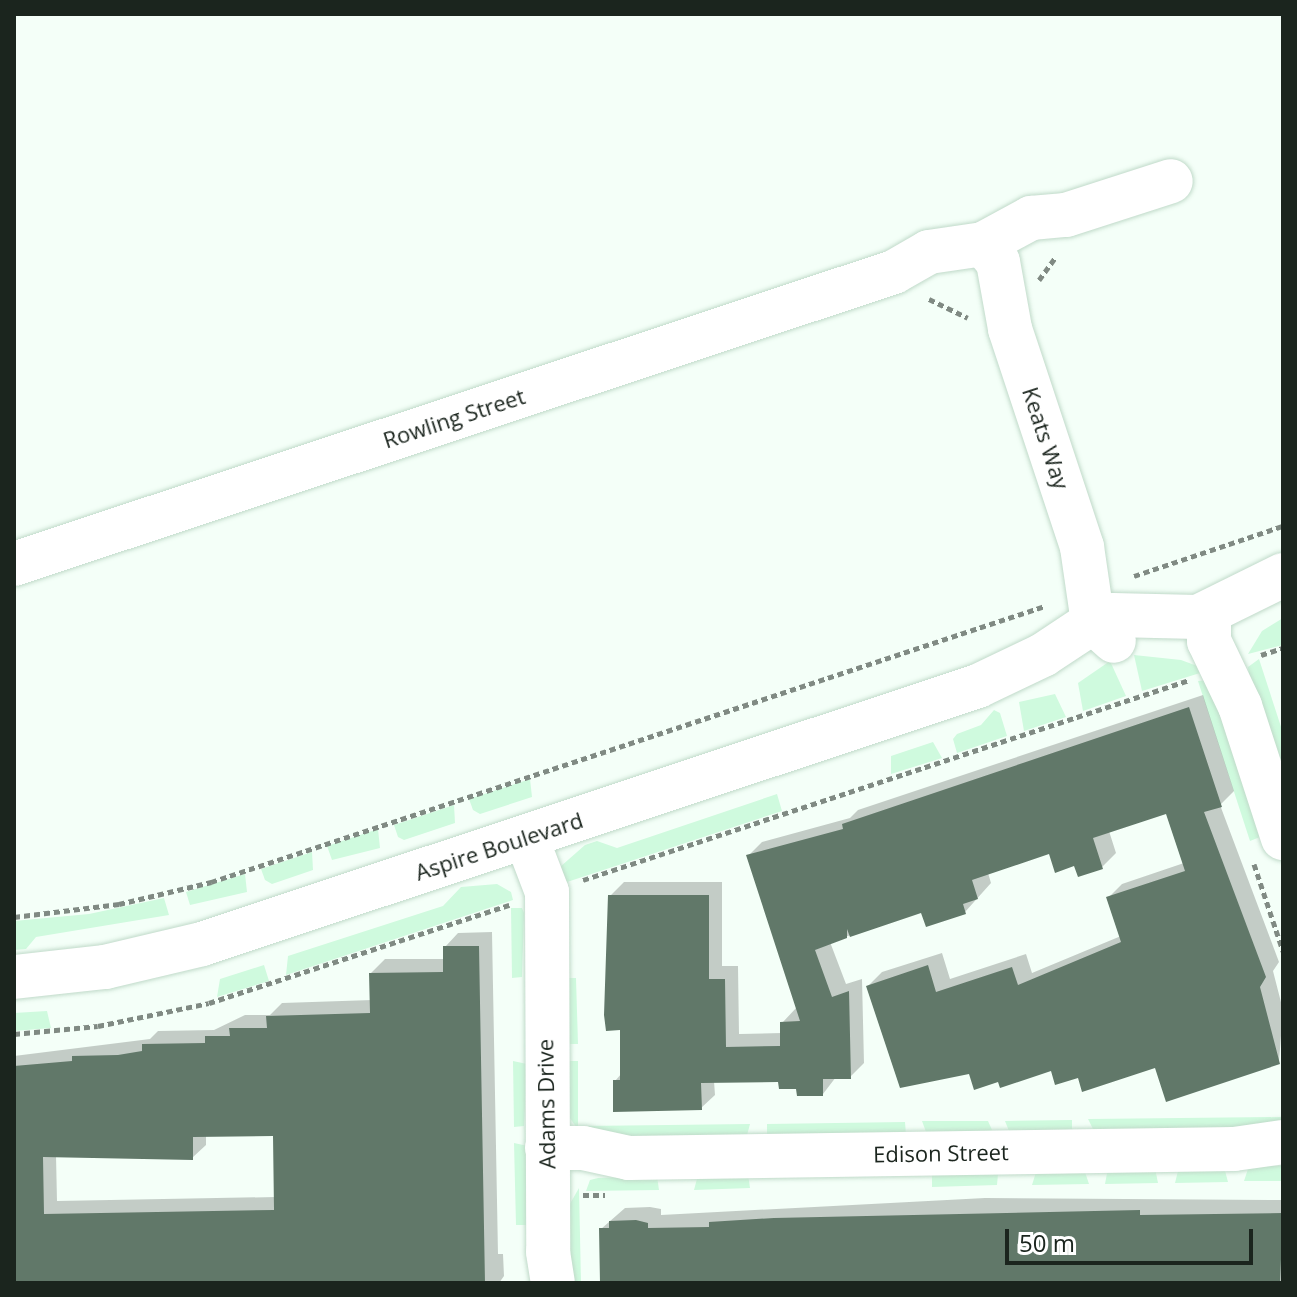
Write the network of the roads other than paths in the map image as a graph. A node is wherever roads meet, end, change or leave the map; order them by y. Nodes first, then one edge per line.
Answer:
1 (1171, 181) dead end
2 (987, 291) junction
3 (14, 564) edge
4 (1283, 575) edge
5 (1283, 602) edge
6 (1102, 611) junction
7 (1220, 645) junction
8 (1283, 838) edge
9 (515, 840) junction
10 (14, 977) edge
11 (1273, 1148) edge
12 (547, 1160) junction
13 (549, 1278) edge

1 - 2 street, Rowling Street
2 - 3 street, Rowling Street
2 - 6 street, Keats Way
4 - 7 street
5 - 7 street
6 - 7 street
6 - 9 street, Aspire Boulevard
7 - 8 street
9 - 10 street, Aspire Boulevard
9 - 12 street, Adams Drive
11 - 12 street, Edison Street
12 - 13 street, Adams Drive

